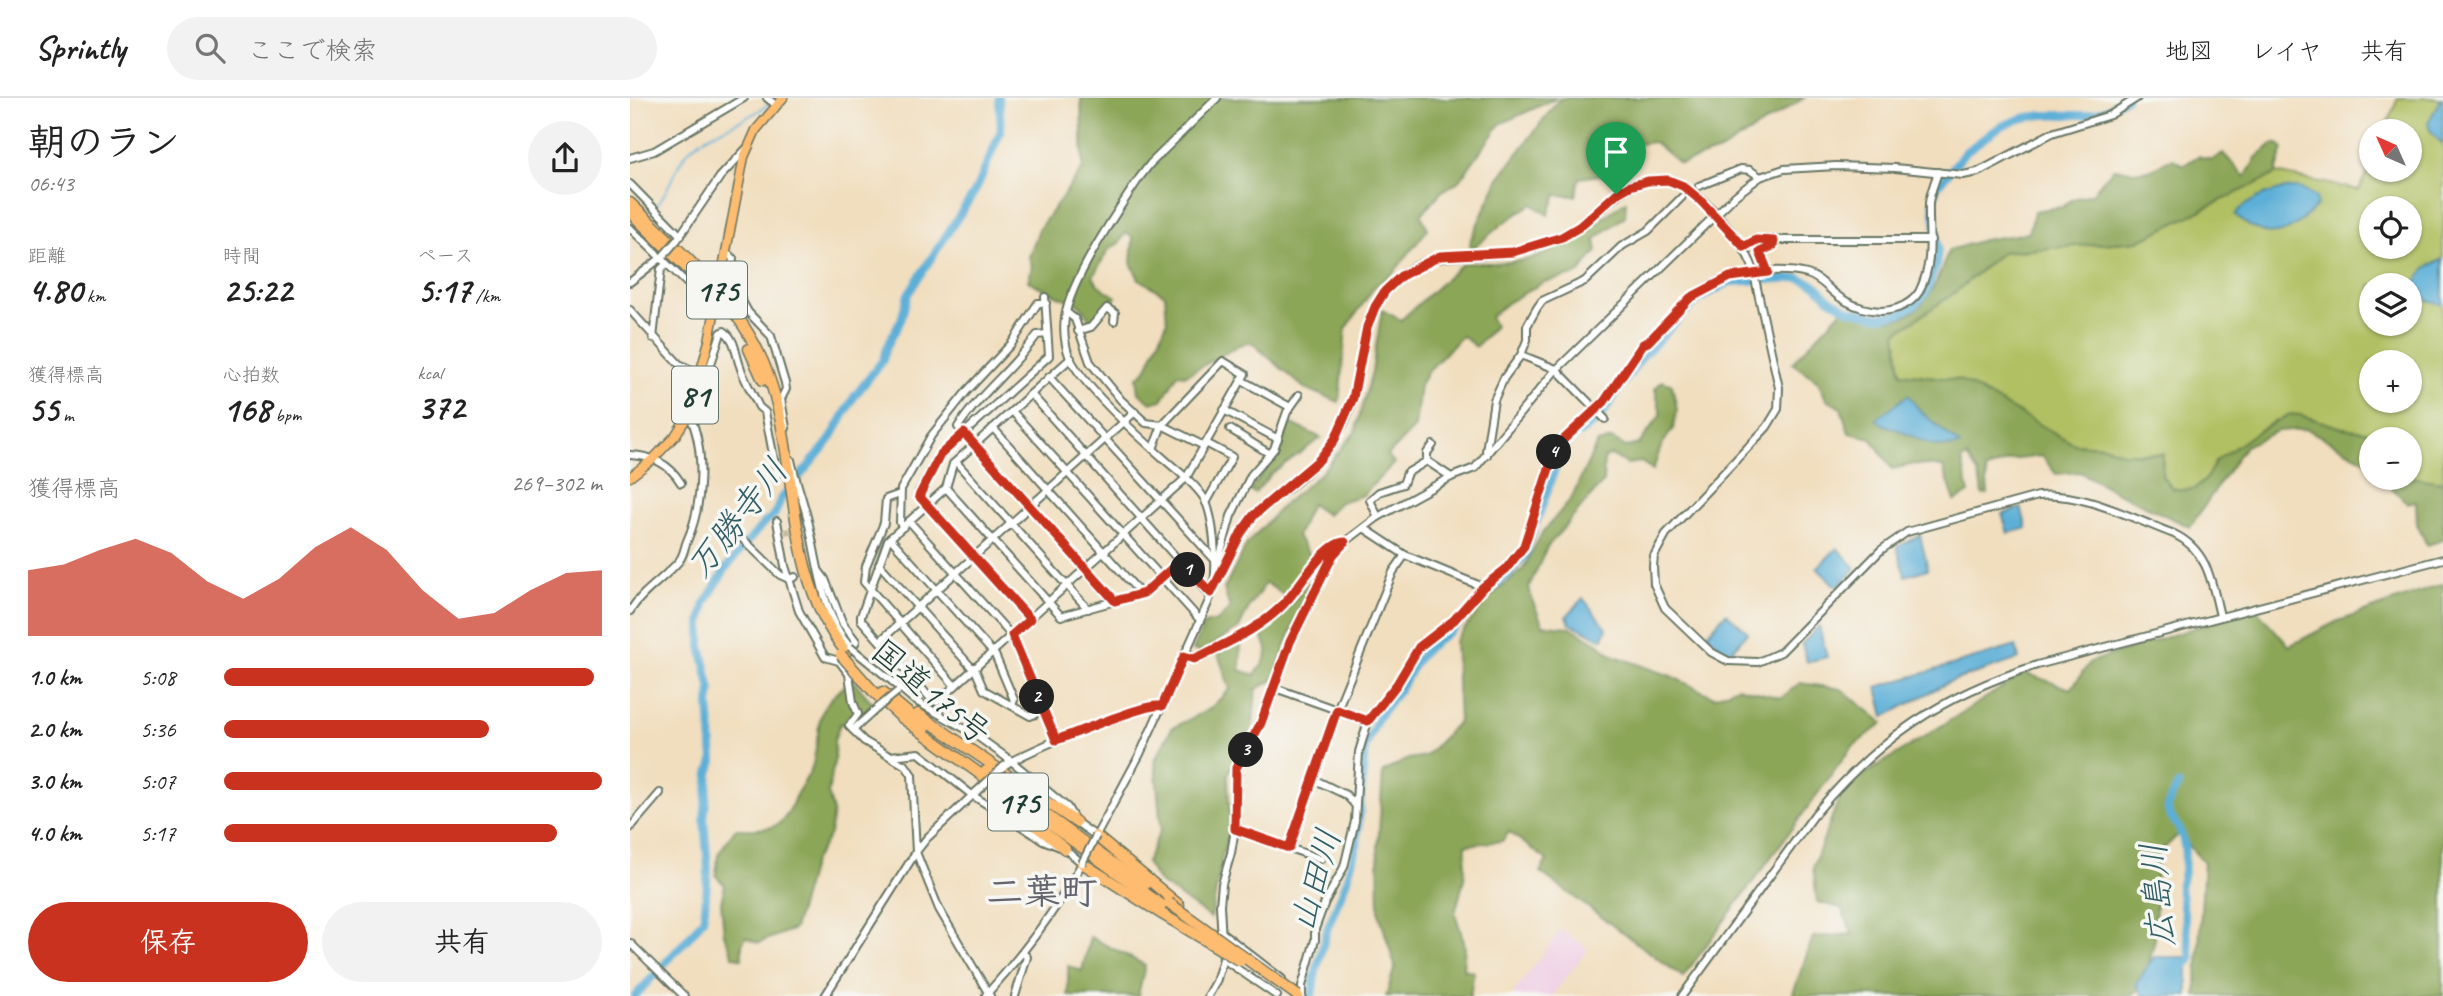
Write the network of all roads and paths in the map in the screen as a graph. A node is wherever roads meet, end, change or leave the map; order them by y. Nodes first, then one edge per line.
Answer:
1 (744, 98) edge
2 (783, 98) edge
3 (1217, 98) edge
4 (2137, 98) edge
5 (771, 100) edge
6 (747, 148) junction
7 (630, 158) edge
8 (1941, 173) junction
9 (1760, 177) junction
10 (630, 184) edge
11 (1699, 186) dead end
12 (1682, 197) dead end
13 (630, 202) edge
14 (630, 212) edge
15 (1715, 215) junction
16 (630, 228) edge
17 (679, 238) junction
18 (1931, 240) junction
19 (1774, 241) junction
20 (1744, 247) junction
21 (726, 253) junction
22 (663, 259) junction
23 (1768, 272) junction
24 (630, 282) edge
25 (698, 294) dead end
26 (717, 294) junction
27 (630, 310) edge
28 (1066, 312) junction
29 (1114, 321) dead end
30 (1078, 331) junction
31 (1047, 334) junction
32 (653, 338) junction
33 (1521, 355) junction
34 (1070, 359) junction
35 (1556, 369) junction
36 (700, 374) junction
37 (1049, 377) junction
38 (1241, 380) junction
39 (1031, 394) junction
40 (1299, 395) dead end
41 (1290, 407) junction
42 (1224, 410) junction
43 (1012, 411) junction
44 (1596, 411) junction
45 (1135, 412) junction
46 (689, 414) junction
47 (1605, 419) dead end
48 (1125, 421) junction
49 (1162, 425) junction
50 (993, 428) junction
51 (1230, 429) dead end
52 (964, 433) junction
53 (1104, 439) junction
54 (1278, 439) junction
55 (1205, 444) junction
56 (974, 445) junction
57 (1433, 445) dead end
58 (1153, 449) junction
59 (1270, 454) junction
60 (1487, 454) junction
61 (630, 455) edge
62 (1086, 456) junction
63 (653, 459) junction
64 (1427, 461) junction
65 (956, 462) junction
66 (1067, 473) junction
67 (777, 475) dead end
68 (630, 477) edge
69 (1186, 478) junction
70 (1451, 478) junction
71 (681, 483) dead end
72 (946, 488) junction
73 (1048, 490) junction
74 (900, 494) junction
75 (1160, 502) junction
76 (1206, 503) junction
77 (927, 505) junction
78 (1030, 506) junction
79 (1378, 517) junction
80 (1141, 519) junction
81 (777, 521) dead end
82 (909, 521) junction
83 (725, 522) dead end
84 (1011, 523) junction
85 (810, 527) junction
86 (903, 527) junction
87 (802, 528) tunnel mouth
88 (1364, 528) junction
89 (1123, 535) junction
90 (890, 538) junction
91 (992, 540) junction
92 (1345, 542) junction
93 (1104, 552) junction
94 (1405, 555) junction
95 (974, 556) junction
96 (1214, 559) junction
97 (2443, 559) edge
98 (1180, 561) junction
99 (879, 564) junction
100 (1086, 569) junction
101 (814, 571) junction
102 (956, 573) junction
103 (1215, 575) junction
104 (792, 578) junction
105 (1161, 578) junction
106 (1067, 586) junction
107 (1483, 587) junction
108 (937, 590) junction
109 (870, 591) junction
110 (1211, 593) junction
111 (1141, 594) junction
112 (1115, 601) junction
113 (1048, 602) junction
114 (918, 607) junction
115 (1087, 609) junction
116 (630, 611) edge
117 (2220, 616) junction
118 (1030, 619) junction
119 (1200, 620) junction
120 (899, 624) junction
121 (1012, 635) junction
122 (880, 641) junction
123 (992, 652) junction
124 (844, 654) junction
125 (1184, 656) junction
126 (974, 668) junction
127 (914, 680) junction
128 (955, 686) junction
129 (1275, 688) junction
130 (899, 690) junction
131 (878, 691) junction
132 (1012, 705) junction
133 (1162, 706) junction
134 (890, 708) junction
135 (1337, 710) junction
136 (1043, 711) junction
137 (1368, 721) junction
138 (853, 730) junction
139 (1056, 740) junction
140 (890, 756) junction
141 (1010, 760) junction
142 (1313, 779) junction
143 (660, 793) dead end
144 (974, 794) junction
145 (1355, 806) junction
146 (1076, 822) junction
147 (630, 828) edge
148 (1235, 829) junction
149 (1096, 836) junction
150 (1289, 848) junction
151 (1065, 849) junction
152 (916, 852) junction
153 (1321, 859) dead end
154 (1082, 863) junction
155 (1168, 906) junction
156 (1217, 933) junction
157 (630, 943) edge
158 (1023, 953) junction
159 (1223, 959) junction
160 (988, 995) edge
161 (684, 996) edge
162 (825, 996) edge
163 (1015, 996) edge
164 (1208, 996) edge
165 (1277, 996) edge
166 (1288, 996) edge
167 (1302, 996) edge
168 (1682, 996) edge

1 - 7 street
2 - 5 main road
3 - 28 street
4 - 8 street
5 - 6 main road
6 - 17 street
6 - 21 main road
8 - 9 street
8 - 18 street
9 - 11 street
9 - 15 street
10 - 17 street
12 - 33 street
13 - 26 highway, 国道175号 / 175
14 - 26 highway, 国道175号 / 175
15 - 20 street
15 - 35 street
15 - 110 street
16 - 22 street
17 - 22 street, bridge
18 - 19 street
18 - 23 street
19 - 20 street
19 - 23 street
20 - 117 street, bridge
21 - 26 main road
21 - 85 street
22 - 24 street
22 - 25 street
22 - 32 street
23 - 44 street
26 - 36 main road, 81
26 - 124 highway, 国道175号 / 175
27 - 32 street
28 - 30 street
28 - 34 street
29 - 30 street
30 - 45 street
31 - 52 street
31 - 52 street
31 - 74 street
32 - 36 street
33 - 35 street
33 - 60 street
34 - 37 street
34 - 48 street
35 - 44 street
35 - 60 street
36 - 46 main road, 81
36 - 67 street
37 - 39 street
37 - 53 street
38 - 41 street
38 - 42 street
38 - 49 street
39 - 43 street
39 - 62 street
40 - 41 street
41 - 54 street
42 - 54 street
42 - 55 street
43 - 50 street
43 - 66 street
44 - 47 street
44 - 107 street
45 - 48 street
45 - 49 street
46 - 63 main road, 81
46 - 116 street
48 - 53 street
48 - 58 street
49 - 55 street
49 - 58 street
50 - 56 street
50 - 73 street
51 - 59 street
52 - 56 street
52 - 77 street
53 - 62 street
53 - 75 street
54 - 59 street
55 - 69 street
55 - 76 street
56 - 65 street
56 - 78 street
57 - 64 street
58 - 69 street
59 - 103 street
60 - 70 street
61 - 63 street
62 - 66 street
62 - 80 street
63 - 68 main road, 81
63 - 71 street
64 - 70 street
64 - 79 street
65 - 72 street
65 - 84 street
66 - 73 street
66 - 89 street
69 - 75 street
69 - 76 street
70 - 79 street
72 - 77 street
72 - 91 street
73 - 78 street
73 - 93 street
74 - 86 street
74 - 109 street
75 - 80 street
75 - 96 street
76 - 96 street
77 - 82 street
77 - 95 street
78 - 84 street
78 - 100 street
79 - 88 street
80 - 89 street
80 - 98 street
81 - 104 street
82 - 86 street
82 - 102 street
83 - 104 street
84 - 91 street
84 - 106 street
85 - 87 street
85 - 101 street
86 - 90 street
88 - 92 street
88 - 94 street
89 - 93 street
89 - 105 street
90 - 99 street
90 - 108 street
91 - 95 street
91 - 113 street
92 - 125 street
92 - 129 street
93 - 100 street
93 - 111 street
94 - 107 street
94 - 135 street
95 - 102 street
95 - 118 street
96 - 103 street
97 - 117 street
98 - 105 street
98 - 110 street
99 - 109 street
99 - 114 street
100 - 106 street
100 - 112 street
101 - 124 street
101 - 124 street
102 - 108 street
102 - 121 street
103 - 110 street
104 - 124 street
105 - 111 street
105 - 119 street
106 - 113 street
106 - 115 street
107 - 137 street
108 - 114 street
108 - 123 street
109 - 120 street
109 - 122 street
110 - 119 street
111 - 112 street
112 - 115 street
113 - 115 street
113 - 118 street
114 - 120 street
114 - 126 street
117 - 168 street
118 - 121 street
119 - 125 street
120 - 122 street
120 - 128 street
121 - 123 street
121 - 136 street
122 - 127 street
123 - 126 street
123 - 132 street
124 - 130 street, bridge
124 - 131 highway, 国道175号 / 175, bridge
124 - 138 street
125 - 133 street
126 - 128 street
126 - 132 street
127 - 128 street
127 - 130 street
129 - 135 street
129 - 148 street
130 - 138 street, bridge
130 - 141 street
131 - 134 highway, 国道175号 / 175
131 - 146 highway
131 - 155 highway, 国道175号 / 175
132 - 136 street
133 - 139 street
133 - 149 street
134 - 151 highway
134 - 155 highway, 国道175号 / 175
135 - 137 street
135 - 142 street
136 - 139 street
137 - 145 street
138 - 140 street
139 - 141 street
140 - 144 street
140 - 152 street
141 - 144 street, bridge
141 - 146 street
142 - 145 street
142 - 150 street
143 - 147 street
144 - 151 street
144 - 152 street
145 - 167 street
146 - 149 street
148 - 150 street
148 - 156 street
149 - 154 street, bridge
149 - 155 highway
150 - 153 street
151 - 154 street
152 - 160 street
152 - 162 street
154 - 155 highway
154 - 158 street
155 - 156 highway, 国道175号 / 175, bridge
155 - 166 highway, 国道175号 / 175, bridge
156 - 159 street
156 - 167 highway, 国道175号 / 175, bridge
156 - 167 street, bridge
157 - 161 street
158 - 160 street
158 - 163 street
159 - 164 street
159 - 165 street

